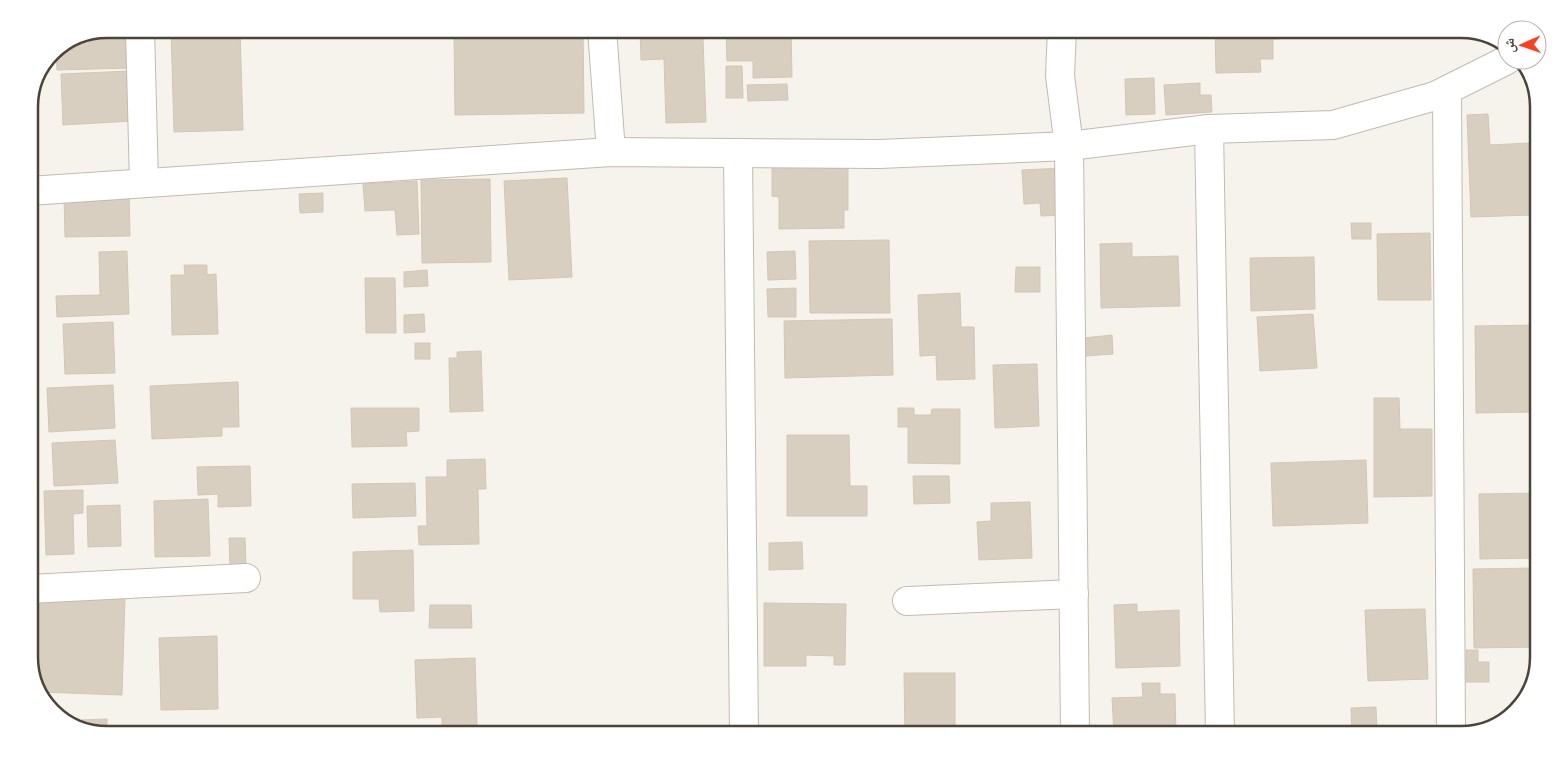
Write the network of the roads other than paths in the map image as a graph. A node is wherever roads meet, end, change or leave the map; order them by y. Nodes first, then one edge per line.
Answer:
1 (140, 37) edge
2 (603, 37) edge
3 (1062, 37) edge
4 (1497, 65) edge
5 (1447, 90) junction
6 (1209, 129) junction
7 (1069, 146) junction
8 (611, 152) junction
9 (738, 154) junction
10 (144, 183) junction
11 (38, 190) edge
12 (246, 578) dead end
13 (38, 589) edge
14 (1074, 594) junction
15 (907, 601) dead end
16 (744, 726) edge
17 (1076, 726) edge
18 (1220, 726) edge
19 (1451, 726) edge

1 - 10 street
2 - 8 street
3 - 7 street
4 - 5 street
5 - 6 street
5 - 19 street
6 - 7 street
6 - 18 street
7 - 9 street
7 - 14 street
8 - 9 street
8 - 10 street
9 - 16 street
10 - 11 street
12 - 13 street
14 - 15 street
14 - 17 street

